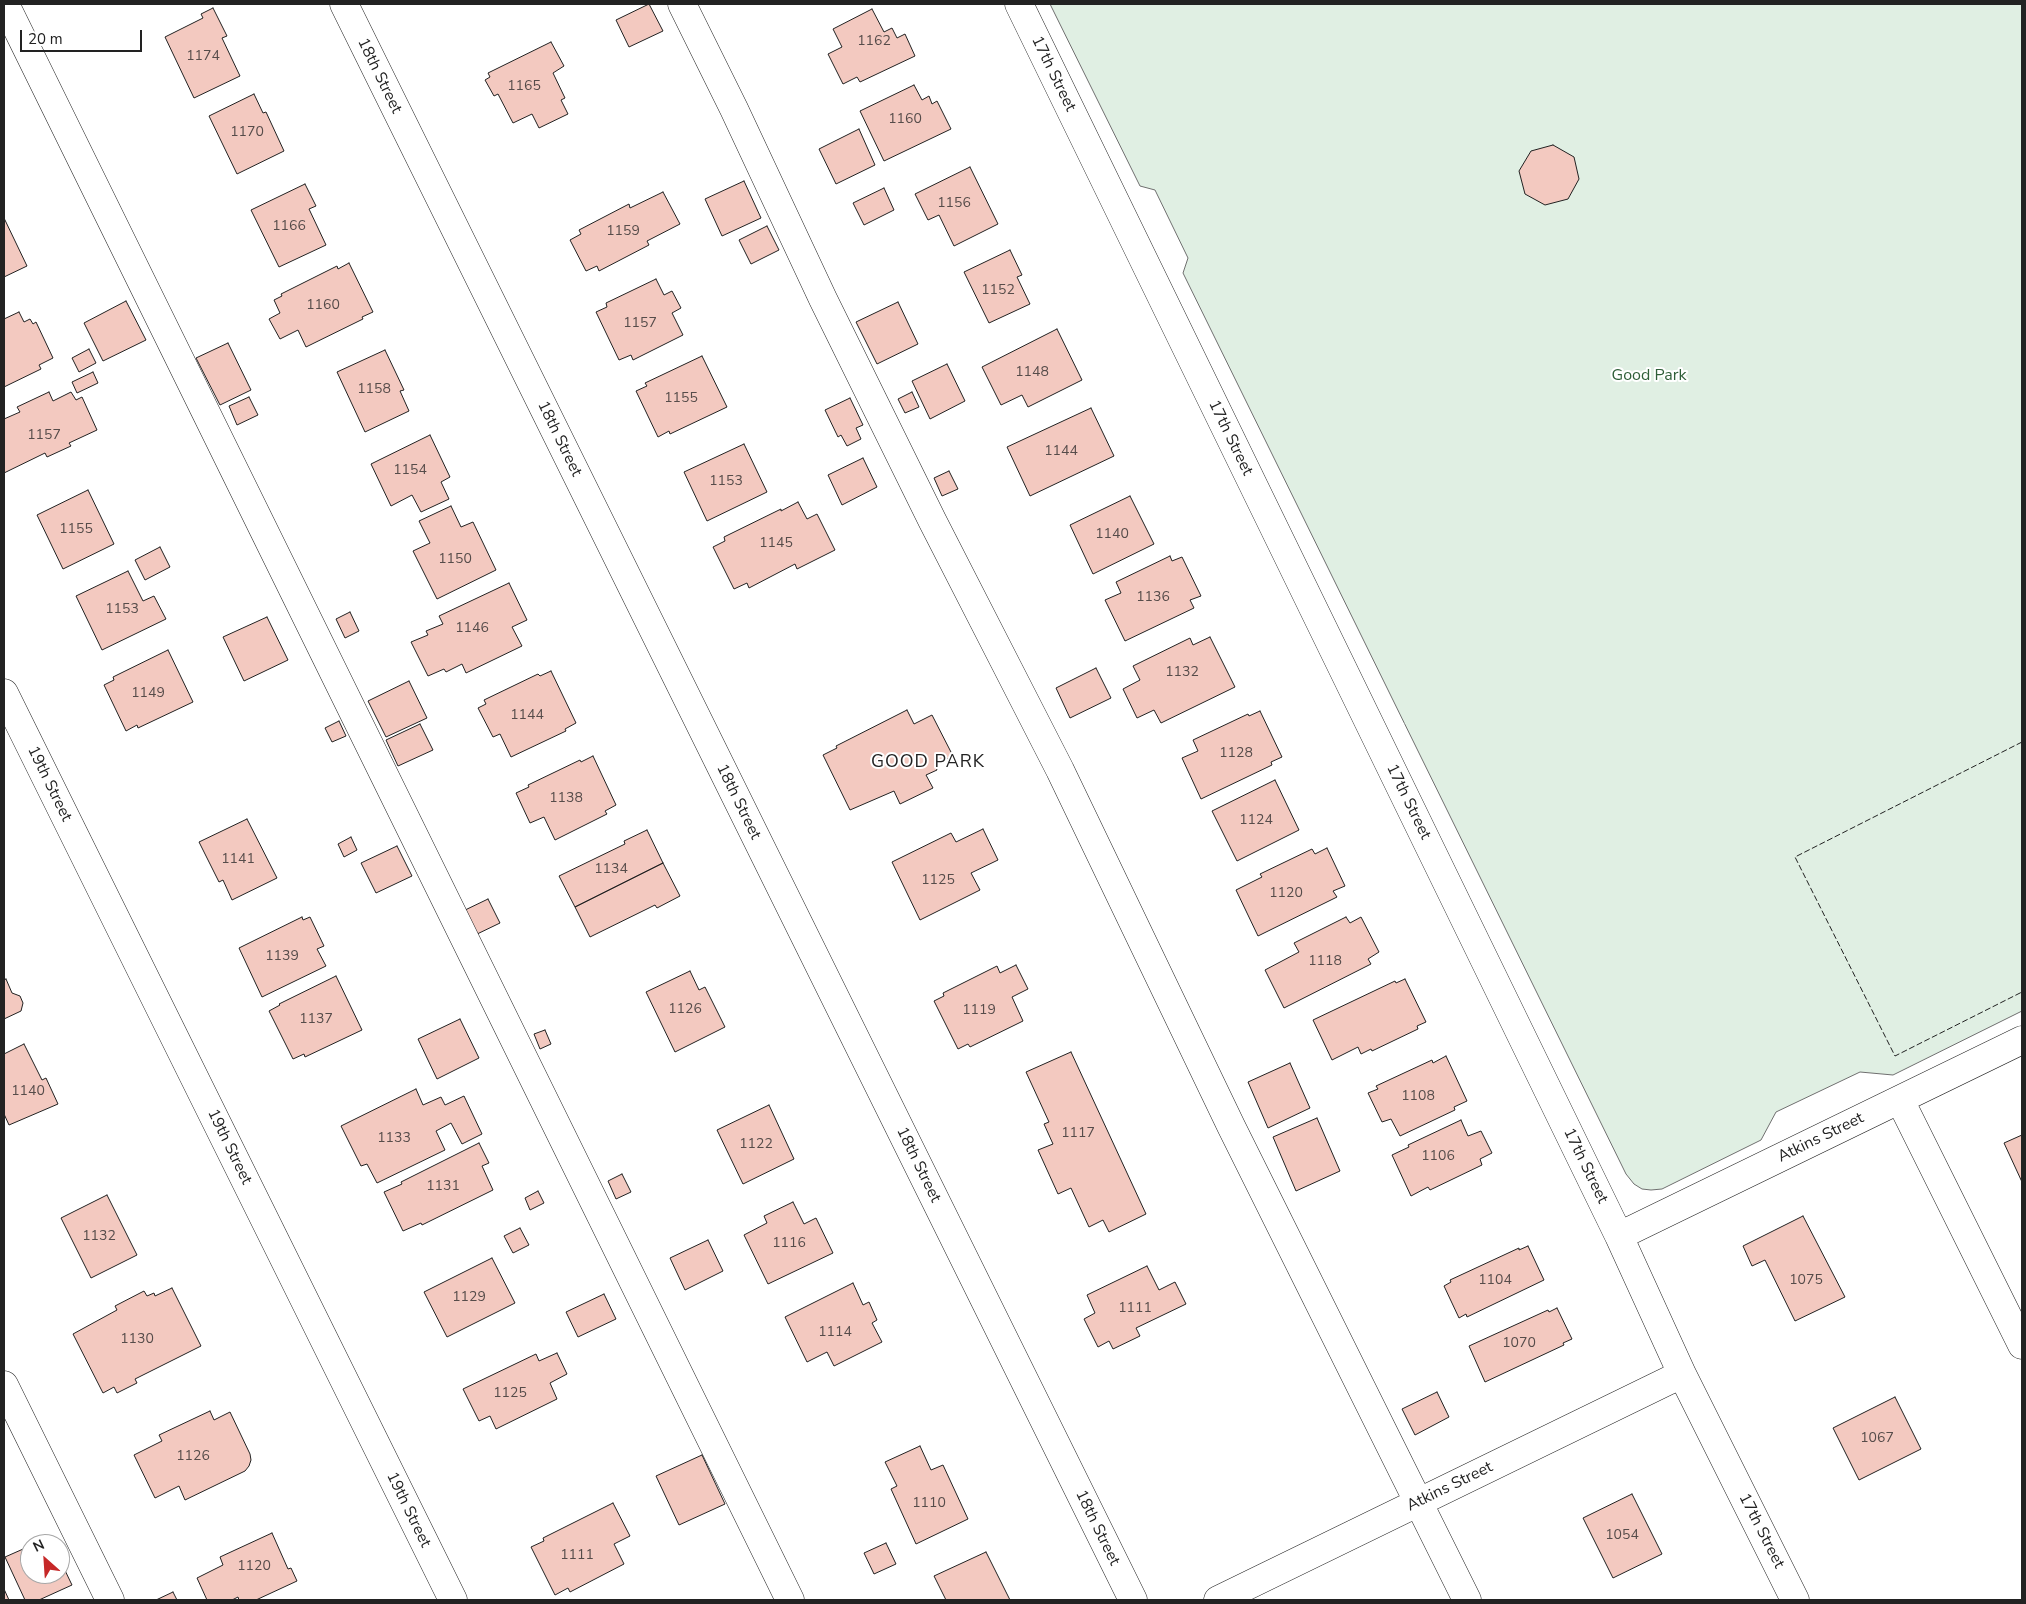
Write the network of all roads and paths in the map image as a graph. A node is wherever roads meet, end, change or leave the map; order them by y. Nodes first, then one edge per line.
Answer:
1 (5, 4) edge
2 (344, 4) edge
3 (682, 4) edge
4 (1019, 4) edge
5 (4, 693) edge
6 (2022, 1040) edge
7 (1900, 1100) junction
8 (1619, 1236) junction
9 (2022, 1345) edge
10 (1682, 1374) junction
11 (4, 1385) edge
12 (1419, 1503) junction
13 (110, 1600) edge
14 (453, 1600) edge
15 (790, 1600) edge
16 (1133, 1600) edge
17 (1218, 1600) edge
18 (1467, 1600) edge
19 (1796, 1600) edge

1 - 15 street
2 - 16 street, 18th Street
3 - 12 street
4 - 8 street, 17th Street
5 - 14 street, 19th Street
6 - 7 street, Atkins Street
7 - 8 street, Atkins Street
7 - 9 street
8 - 10 street, 17th Street
10 - 12 street, Atkins Street
10 - 19 street, 17th Street
11 - 13 street
12 - 17 street, Atkins Street
12 - 18 street

